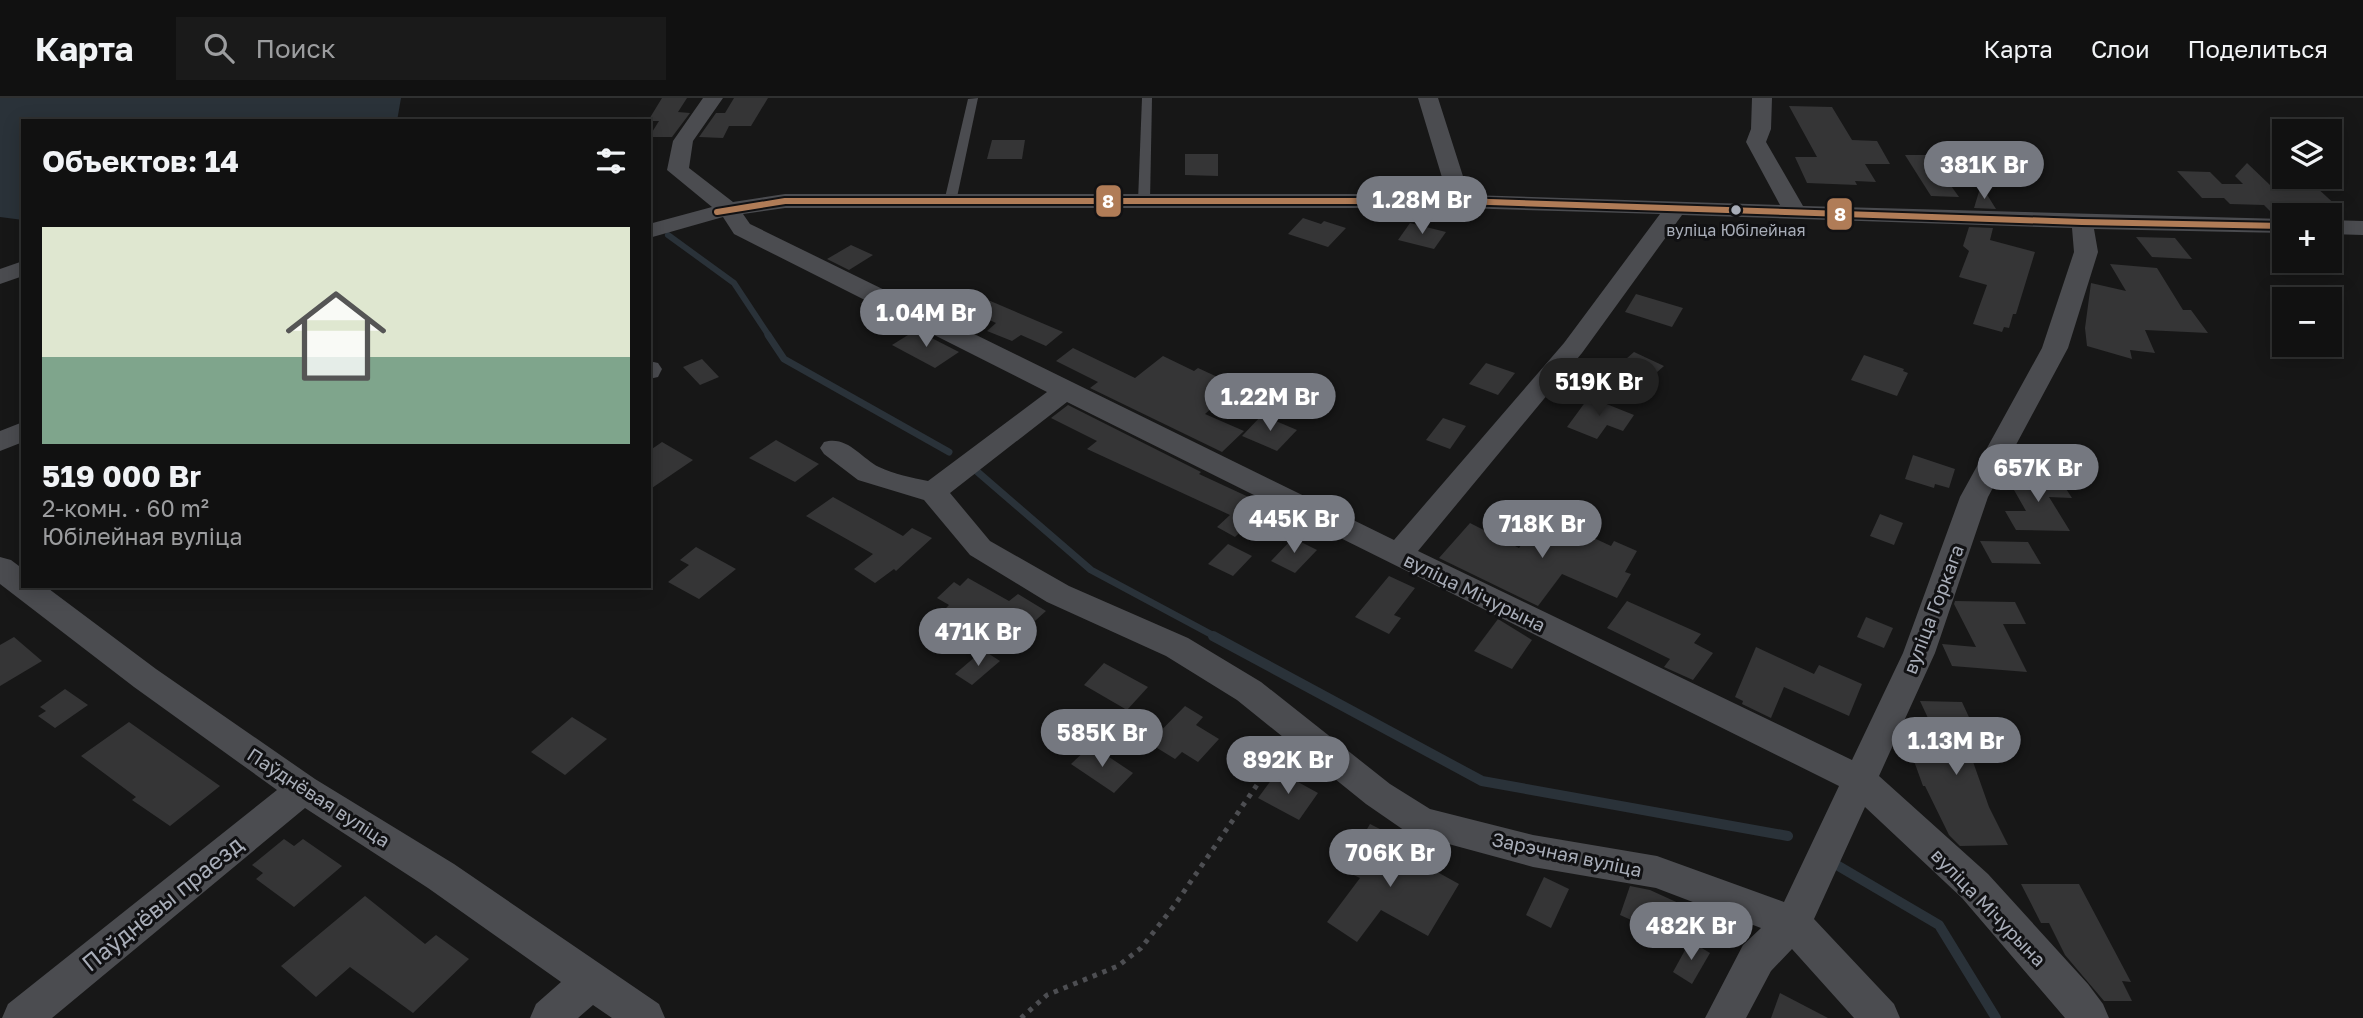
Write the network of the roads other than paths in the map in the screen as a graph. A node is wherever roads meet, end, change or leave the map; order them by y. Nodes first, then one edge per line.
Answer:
1 (713, 98) edge
2 (1147, 98) edge
3 (1428, 98) edge
4 (1762, 98) edge
5 (973, 99) edge
6 (1144, 201) junction
7 (1460, 201) junction
8 (950, 202) junction
9 (1672, 207) junction
10 (729, 209) junction
11 (1796, 212) junction
12 (2082, 222) junction
13 (2272, 226) edge
14 (2342, 227) edge
15 (2363, 228) edge
16 (651, 231) edge
17 (21, 269) edge
18 (0, 277) edge
19 (1065, 391) junction
20 (21, 432) edge
21 (0, 442) edge
22 (834, 448) dead end
23 (933, 492) junction
24 (1398, 555) junction
25 (0, 568) edge
26 (21, 586) edge
27 (24, 588) edge
28 (1859, 780) junction
29 (303, 789) junction
30 (1793, 923) junction
31 (590, 981) junction
32 (22, 1018) edge
33 (550, 1018) edge
34 (645, 1018) edge
35 (1725, 1018) edge
36 (1880, 1018) edge
37 (2089, 1018) edge

1 - 10 street, вуліца Мічурына
2 - 6 lane
3 - 7 street
4 - 11 street
5 - 8 lane
6 - 7 street
6 - 8 street
7 - 9 street
8 - 10 street
9 - 11 street
9 - 24 street
10 - 16 street
10 - 19 street, вуліца Мічурына
11 - 12 street
12 - 13 street
12 - 28 street, вуліца Горкага
14 - 15 street
17 - 18 street
19 - 23 street
19 - 24 street, вуліца Мічурына
20 - 21 street
22 - 23 street
23 - 30 street, Зарэчная вуліца
24 - 28 street, вуліца Мічурына
25 - 26 street, Паўднёвая вуліца
27 - 29 street, Паўднёвая вуліца
28 - 30 street, вуліца Горкага
28 - 37 street, вуліца Мічурына
29 - 31 street, Паўднёвая вуліца
29 - 32 street, Паўднёвы праезд
30 - 35 street, вуліца Горкага
30 - 36 street, Зарэчная вуліца
31 - 33 street
31 - 34 street, Паўднёвая вуліца

